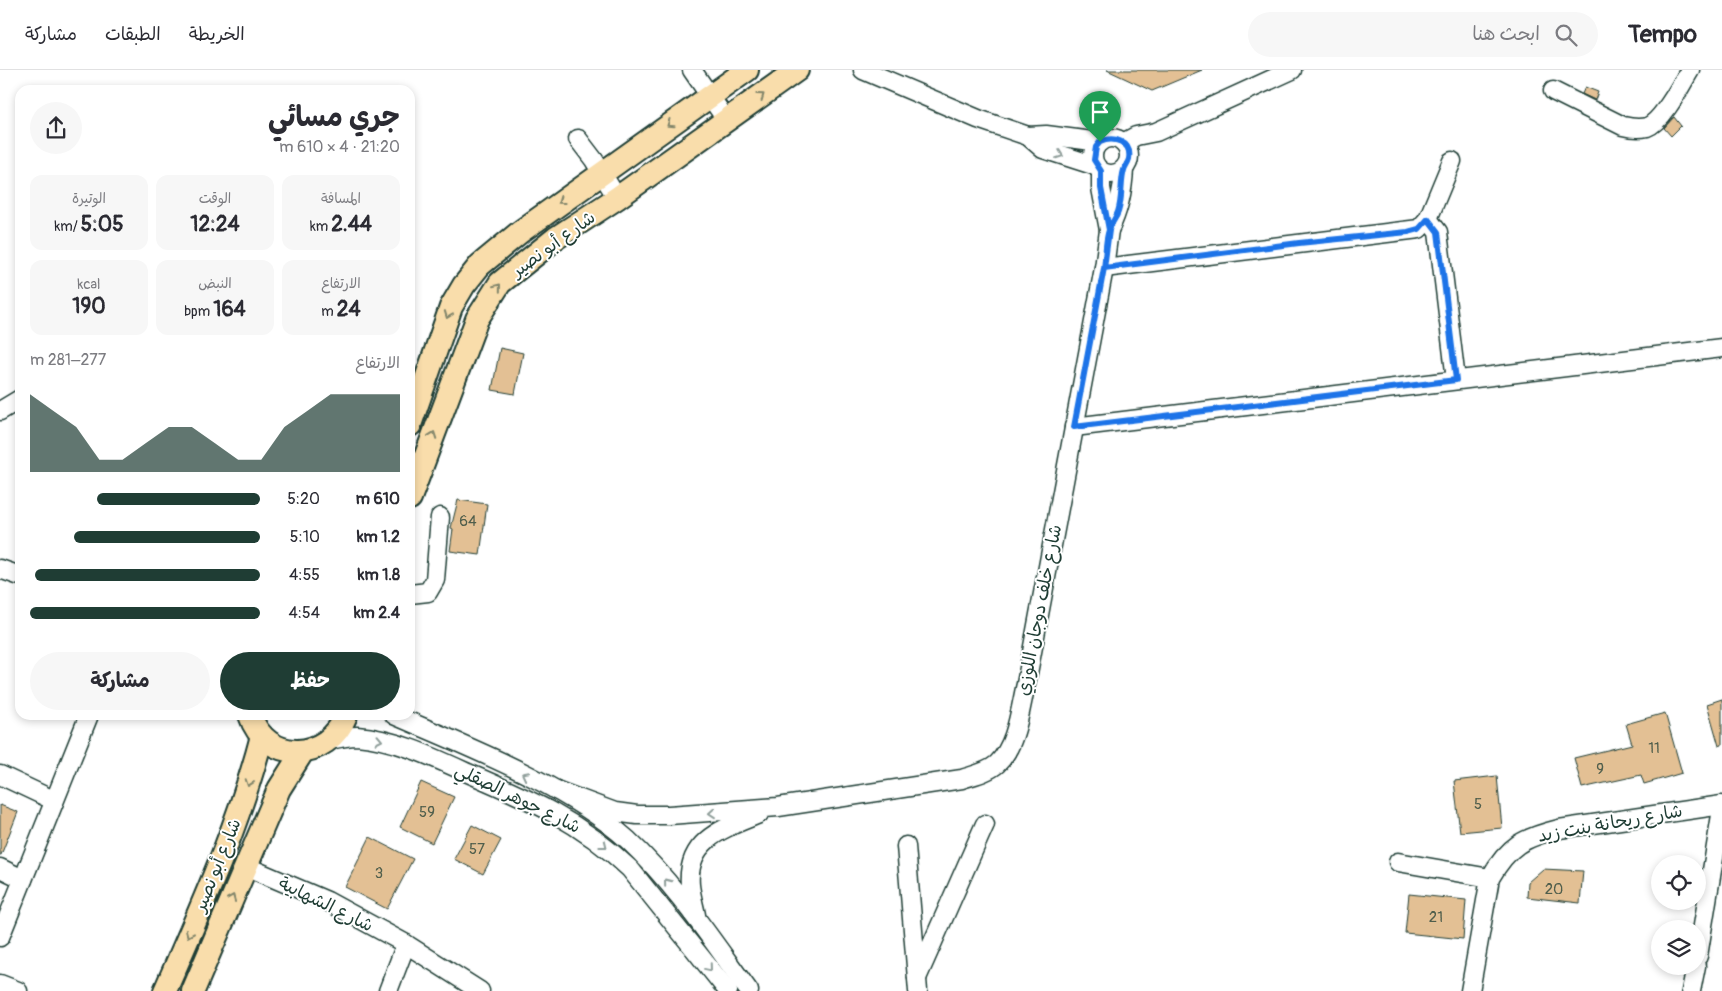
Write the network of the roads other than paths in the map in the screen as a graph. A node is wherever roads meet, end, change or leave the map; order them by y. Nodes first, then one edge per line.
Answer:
1 (692, 70) edge
2 (746, 70) edge
3 (800, 70) edge
4 (863, 70) edge
5 (1292, 70) edge
6 (1690, 70) edge
7 (881, 74) edge
8 (1553, 91) dead end
9 (710, 96) junction
10 (727, 121) junction
11 (1028, 136) junction
12 (578, 139) dead end
13 (1100, 142) junction
14 (1125, 157) junction
15 (1452, 161) dead end
16 (1098, 169) junction
17 (600, 173) junction
18 (617, 198) junction
19 (1428, 219) junction
20 (1109, 230) junction
21 (1104, 268) junction
22 (1722, 348) edge
23 (1456, 380) junction
24 (15, 402) edge
25 (0, 411) edge
26 (415, 411) edge
27 (1074, 427) junction
28 (415, 484) edge
29 (440, 517) dead end
30 (0, 568) edge
31 (15, 574) edge
32 (0, 579) edge
33 (15, 584) edge
34 (415, 593) edge
35 (87, 720) edge
36 (251, 720) edge
37 (344, 720) edge
38 (406, 720) edge
39 (262, 736) junction
40 (330, 740) junction
41 (304, 751) junction
42 (0, 775) edge
43 (556, 790) junction
44 (53, 800) junction
45 (778, 807) junction
46 (1722, 807) edge
47 (985, 824) dead end
48 (906, 846) dead end
49 (1398, 862) dead end
50 (245, 866) junction
51 (0, 868) edge
52 (1490, 878) junction
53 (23, 879) junction
54 (697, 918) junction
55 (1704, 920) edge
56 (0, 937) edge
57 (406, 944) junction
58 (1694, 975) edge
59 (0, 984) edge
60 (918, 985) edge
61 (18, 991) edge
62 (165, 991) edge
63 (193, 991) edge
64 (388, 991) edge
65 (480, 991) edge
66 (728, 991) edge
67 (749, 991) edge
68 (1470, 991) edge
69 (1691, 991) edge

1 - 9 street
2 - 9 main road, شارع أبو نصير
10 -> 3 main road, شارع أبو نصير
4 - 7 street
5 - 14 street
6 - 8 street
7 - 11 street
9 - 10 street
9 -> 17 main road, شارع أبو نصير
10 - 18 main road, شارع أبو نصير
11 - 13 street
11 -> 16 street
12 - 17 street
13 - 14 street
13 - 16 street
14 - 16 street
14 - 20 street, شارع خلف دوجان اللوزي
15 - 19 street
16 - 20 street, شارع خلف دوجان اللوزي
17 - 18 street
17 -> 26 main road, شارع أبو نصير
28 -> 18 main road, شارع أبو نصير
19 - 21 street
19 - 23 street
20 - 21 street, شارع خلف دوجان اللوزي
21 - 27 street, شارع خلف دوجان اللوزي
22 - 23 street
23 - 27 street
24 - 25 street
27 - 45 street, شارع خلف دوجان اللوزي
29 - 34 street
30 - 31 street
32 - 33 street
35 - 44 street
36 - 39 main road
37 - 40 main road
43 -> 38 street, شارع جوهر الصقلي
39 - 41 main road
39 -> 62 main road, شارع أبو نصير
40 - 41 main road
40 -> 66 street, شارع جوهر الصقلي
41 - 50 main road, شارع أبو نصير
42 - 44 street
45 -> 43 street, شارع خلف دوجان اللوزي
54 -> 43 street, شارع جوهر الصقلي
44 - 53 street
45 - 54 street, شارع خلف دوجان اللوزي
46 - 52 street, شارع ريحانة بنت زيد
46 - 55 street
47 - 60 street
48 - 60 street
49 - 52 street
50 - 57 street, شارع الشهابية
63 -> 50 main road, شارع أبو نصير
51 - 53 street
52 - 68 street
53 - 56 street
54 - 67 street, شارع جوهر الصقلي
57 - 64 street
57 - 65 street, شارع الشهابية
58 - 69 street
59 - 61 street

